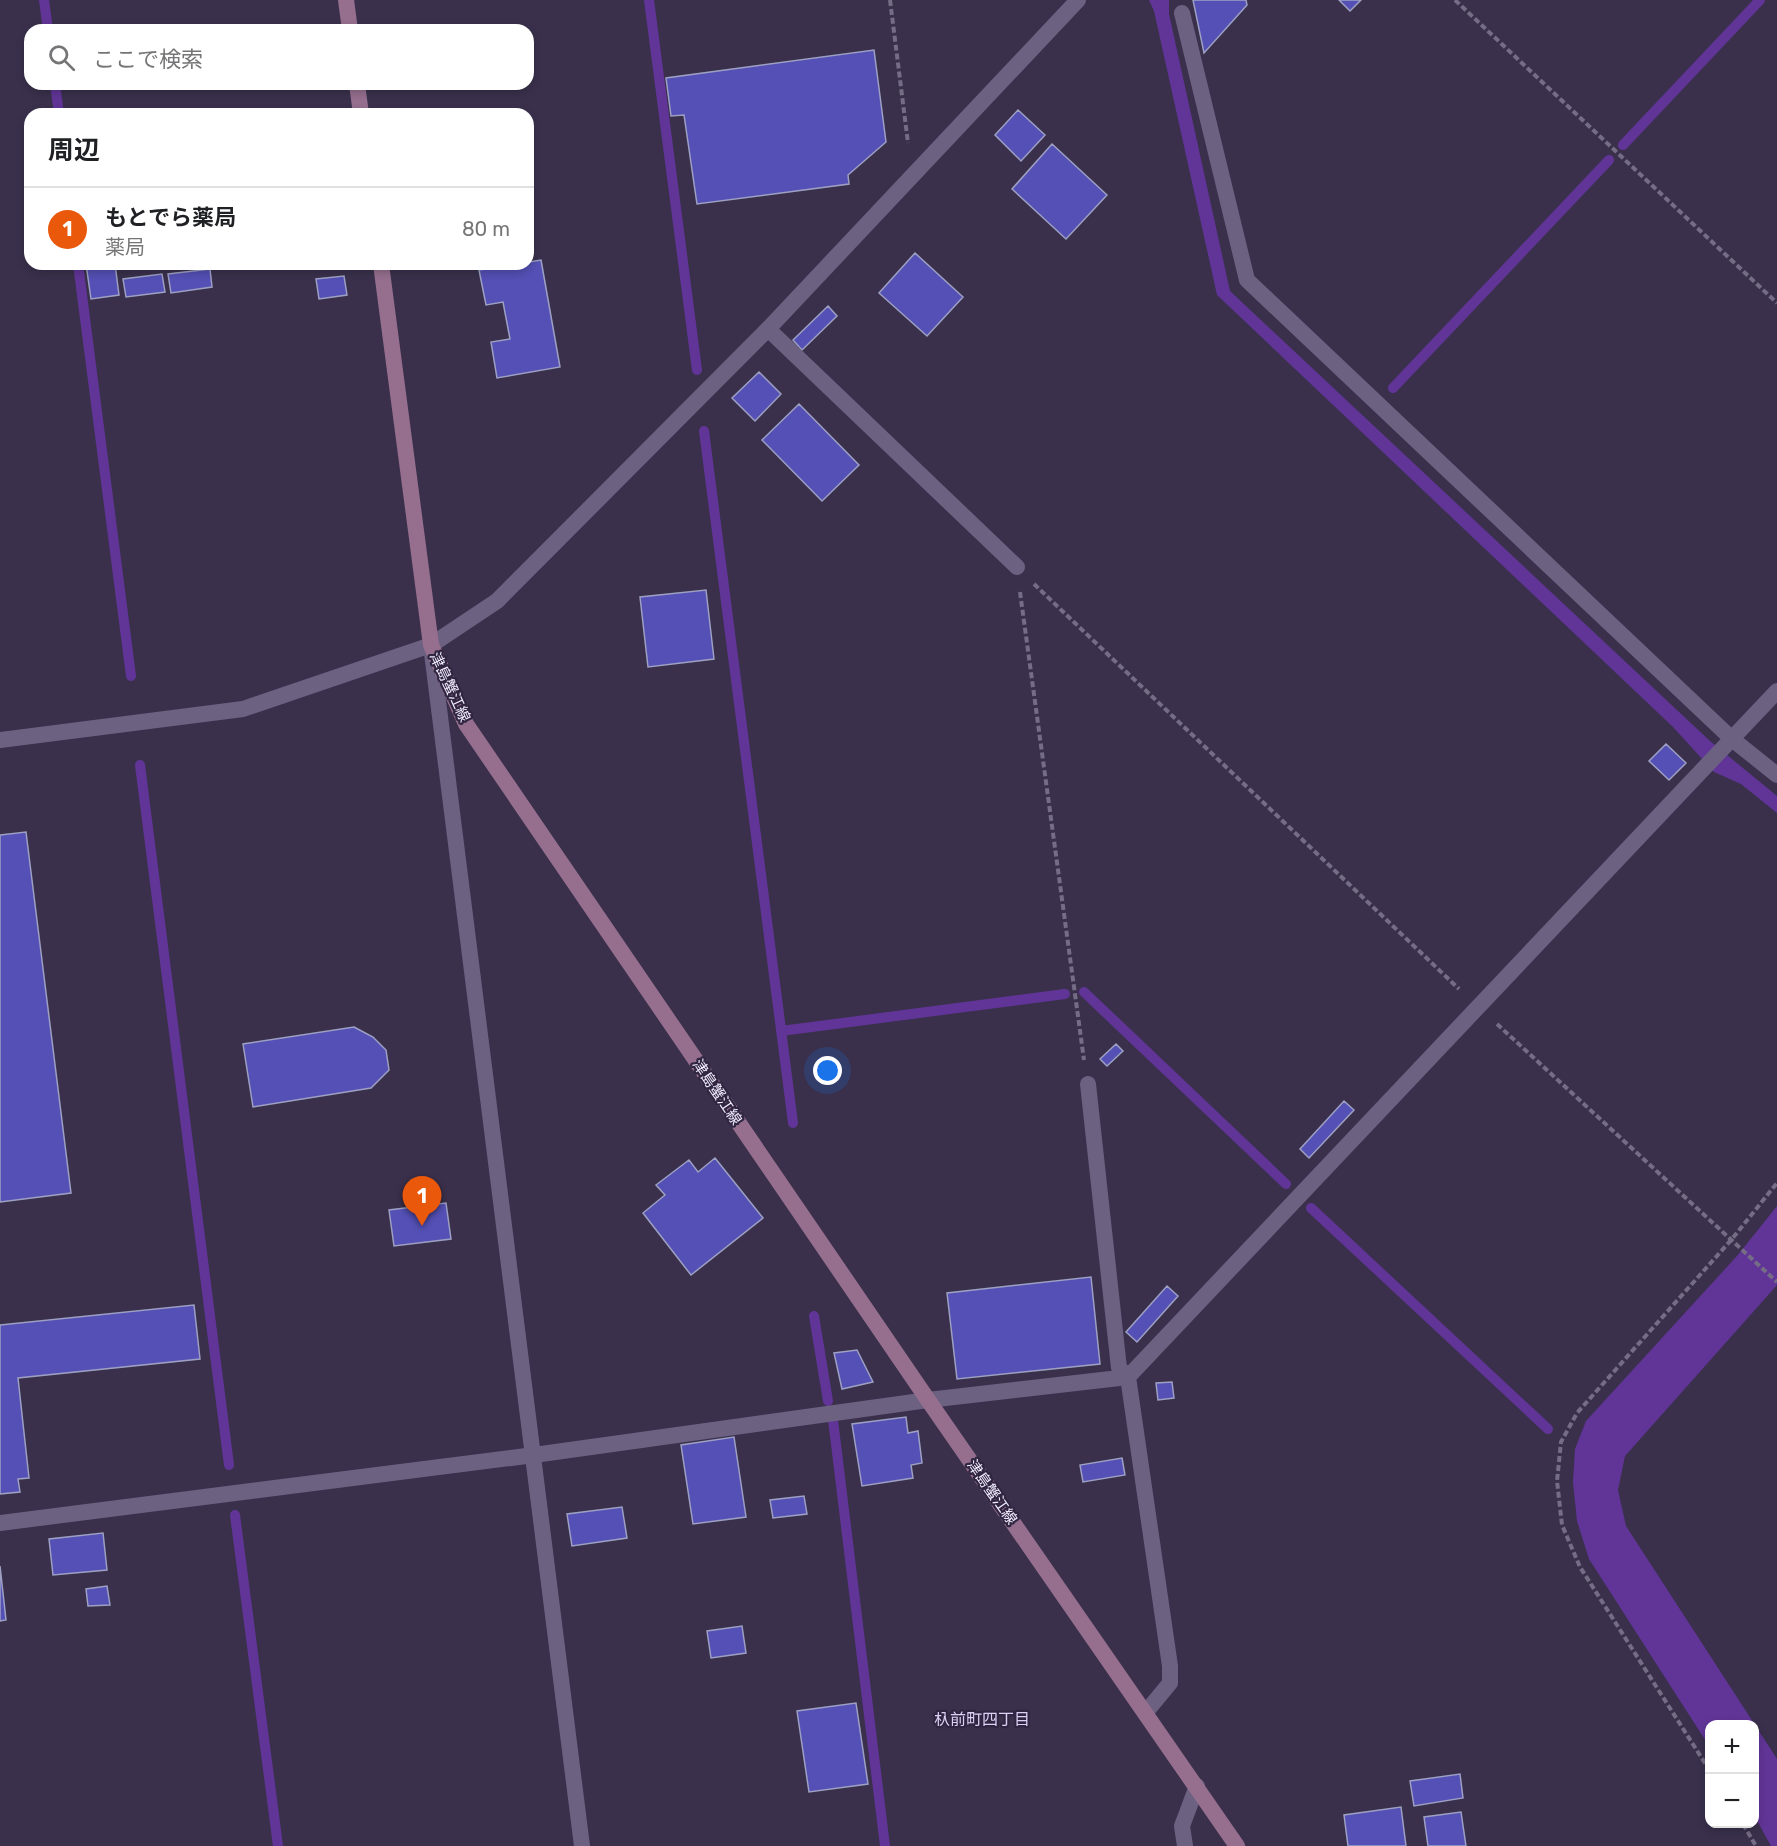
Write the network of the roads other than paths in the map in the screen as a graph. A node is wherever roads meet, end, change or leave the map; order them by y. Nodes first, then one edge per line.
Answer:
1 (346, 0) edge
2 (1078, 0) edge
3 (1182, 13) dead end
4 (349, 24) edge
5 (358, 90) edge
6 (360, 108) edge
7 (382, 270) edge
8 (768, 329) junction
9 (1017, 567) road end
10 (431, 645) junction
11 (1777, 691) edge
12 (0, 740) edge
13 (1729, 742) junction
14 (1777, 775) edge
15 (1088, 1084) road end
16 (1128, 1377) junction
17 (928, 1400) junction
18 (534, 1455) junction
19 (0, 1523) edge
20 (1146, 1712) junction
21 (1197, 1786) junction
22 (582, 1846) edge
23 (1185, 1846) edge
24 (1237, 1846) edge

1 - 4 main road
2 - 8 street
3 - 13 street
5 - 6 main road
7 - 10 main road, 津島蟹江線
8 - 9 street
8 - 10 street
10 - 12 street
10 - 17 main road, 津島蟹江線
10 - 18 street
11 - 13 street
13 - 14 street
13 - 16 street
15 - 16 street
16 - 17 street
16 - 20 street
17 - 18 street
17 - 20 main road, 津島蟹江線
18 - 19 street
18 - 22 street
20 - 21 main road, 津島蟹江線
21 - 23 street
21 - 24 main road, 津島蟹江線

